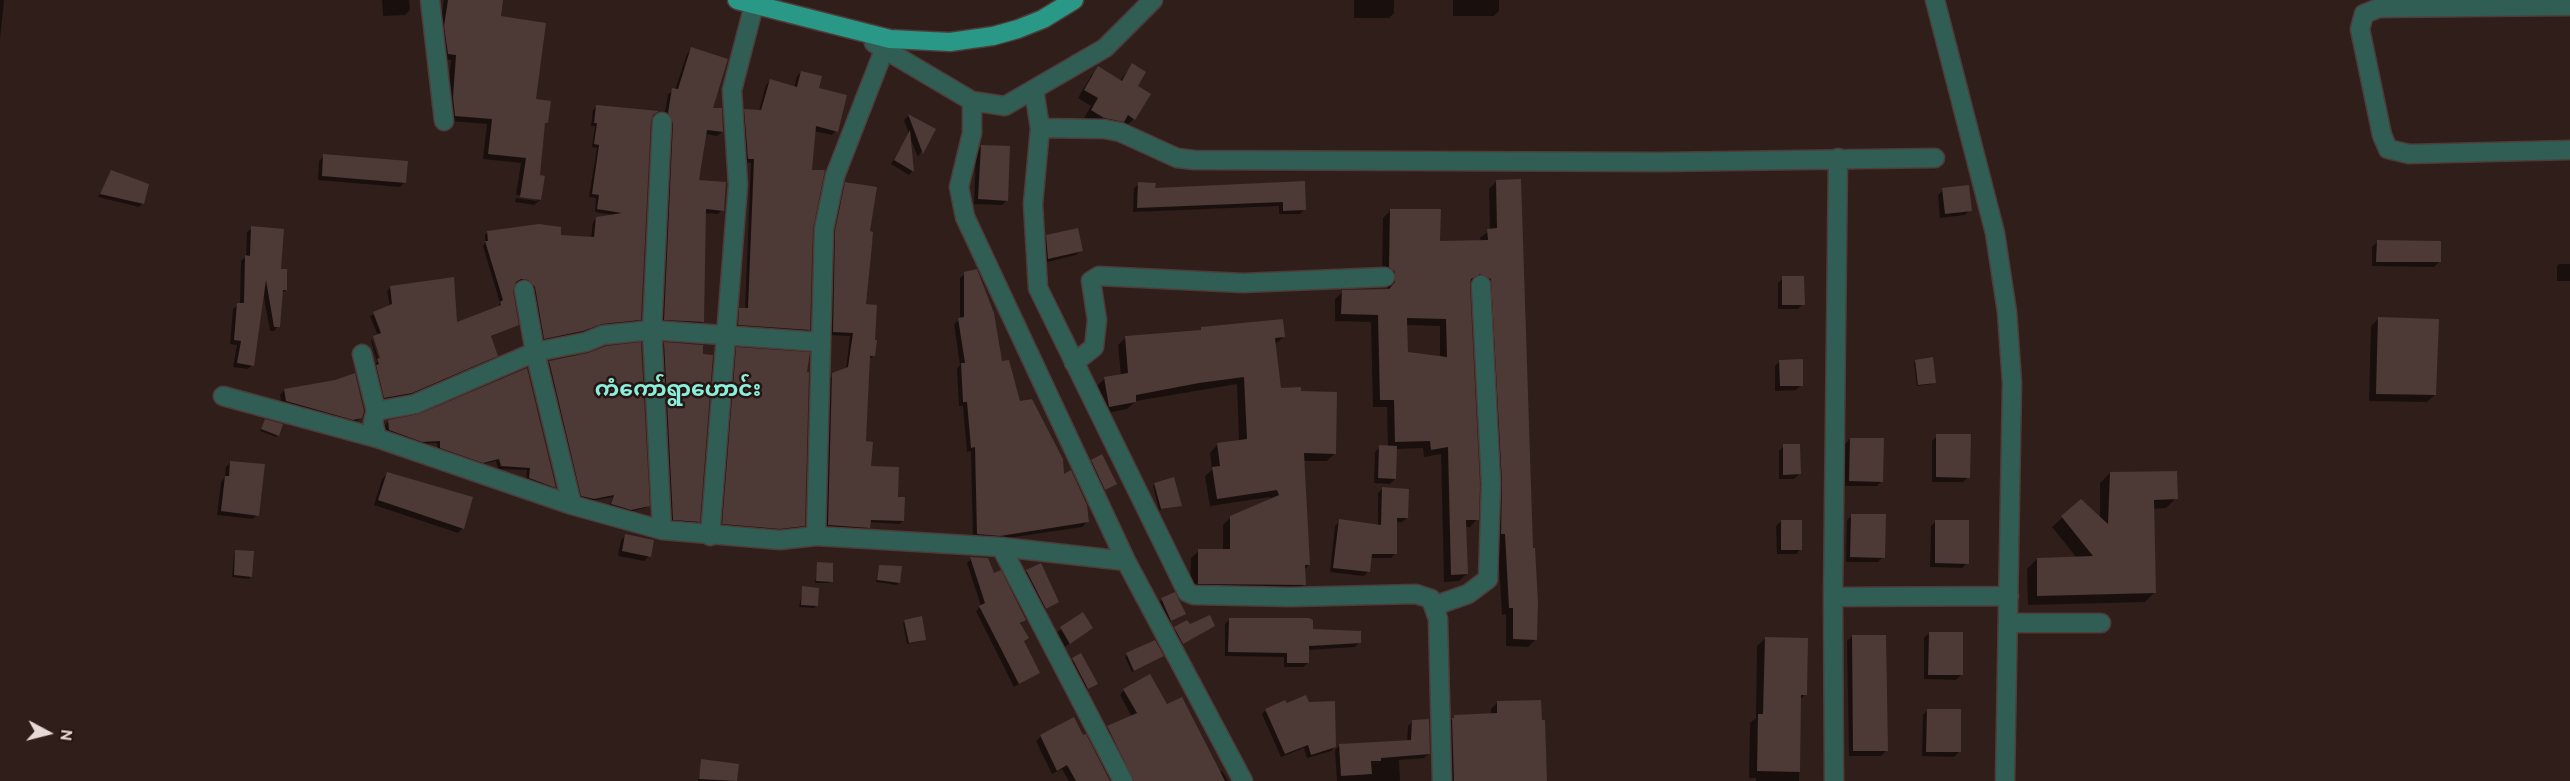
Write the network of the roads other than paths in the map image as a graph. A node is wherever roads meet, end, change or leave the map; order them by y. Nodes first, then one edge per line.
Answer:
1 (430, 0) edge
2 (1074, 0) edge
3 (1153, 0) edge
4 (1935, 0) edge
5 (745, 3) edge
6 (774, 5) edge
7 (2570, 6) edge
8 (850, 29) junction
9 (884, 50) junction
10 (1034, 90) junction
11 (972, 101) junction
12 (444, 121) dead end
13 (662, 122) dead end
14 (1040, 129) junction
15 (2570, 150) edge
16 (1838, 158) junction
17 (1935, 158) dead end
18 (1385, 277) dead end
19 (1481, 285) dead end
20 (524, 290) dead end
21 (652, 330) junction
22 (725, 337) junction
23 (821, 342) junction
24 (535, 352) junction
25 (362, 354) dead end
26 (1074, 363) junction
27 (223, 396) dead end
28 (376, 411) junction
29 (376, 438) junction
30 (572, 505) junction
31 (662, 530) junction
32 (710, 536) junction
33 (816, 536) junction
34 (1000, 547) junction
35 (1126, 561) junction
36 (2009, 596) junction
37 (1833, 597) junction
38 (1434, 606) junction
39 (2008, 623) junction
40 (2101, 623) dead end
41 (1123, 781) edge
42 (1244, 781) edge
43 (1442, 781) edge
44 (1834, 781) edge
45 (2005, 781) edge

1 - 12 street
2 - 8 main road
3 - 10 street
4 - 36 street
5 - 6 main road
5 - 22 street
6 - 8 main road
7 - 15 street
8 - 9 street
9 - 11 street
9 - 23 street
10 - 11 street
10 - 14 street
11 - 35 street
13 - 21 street
14 - 16 street
14 - 26 street
16 - 17 street
16 - 37 street
18 - 26 street
19 - 38 street
20 - 24 street
21 - 22 street
21 - 24 street
21 - 31 street
22 - 23 street
22 - 32 street
23 - 33 street
24 - 28 street
24 - 30 street
25 - 28 street
26 - 38 street
27 - 29 street
28 - 29 street
29 - 30 street
30 - 31 street
31 - 32 street
32 - 33 street
33 - 34 street
34 - 35 street
34 - 41 street
35 - 42 street
36 - 37 street
36 - 39 street
37 - 44 street
38 - 43 street
39 - 40 street
39 - 45 street

